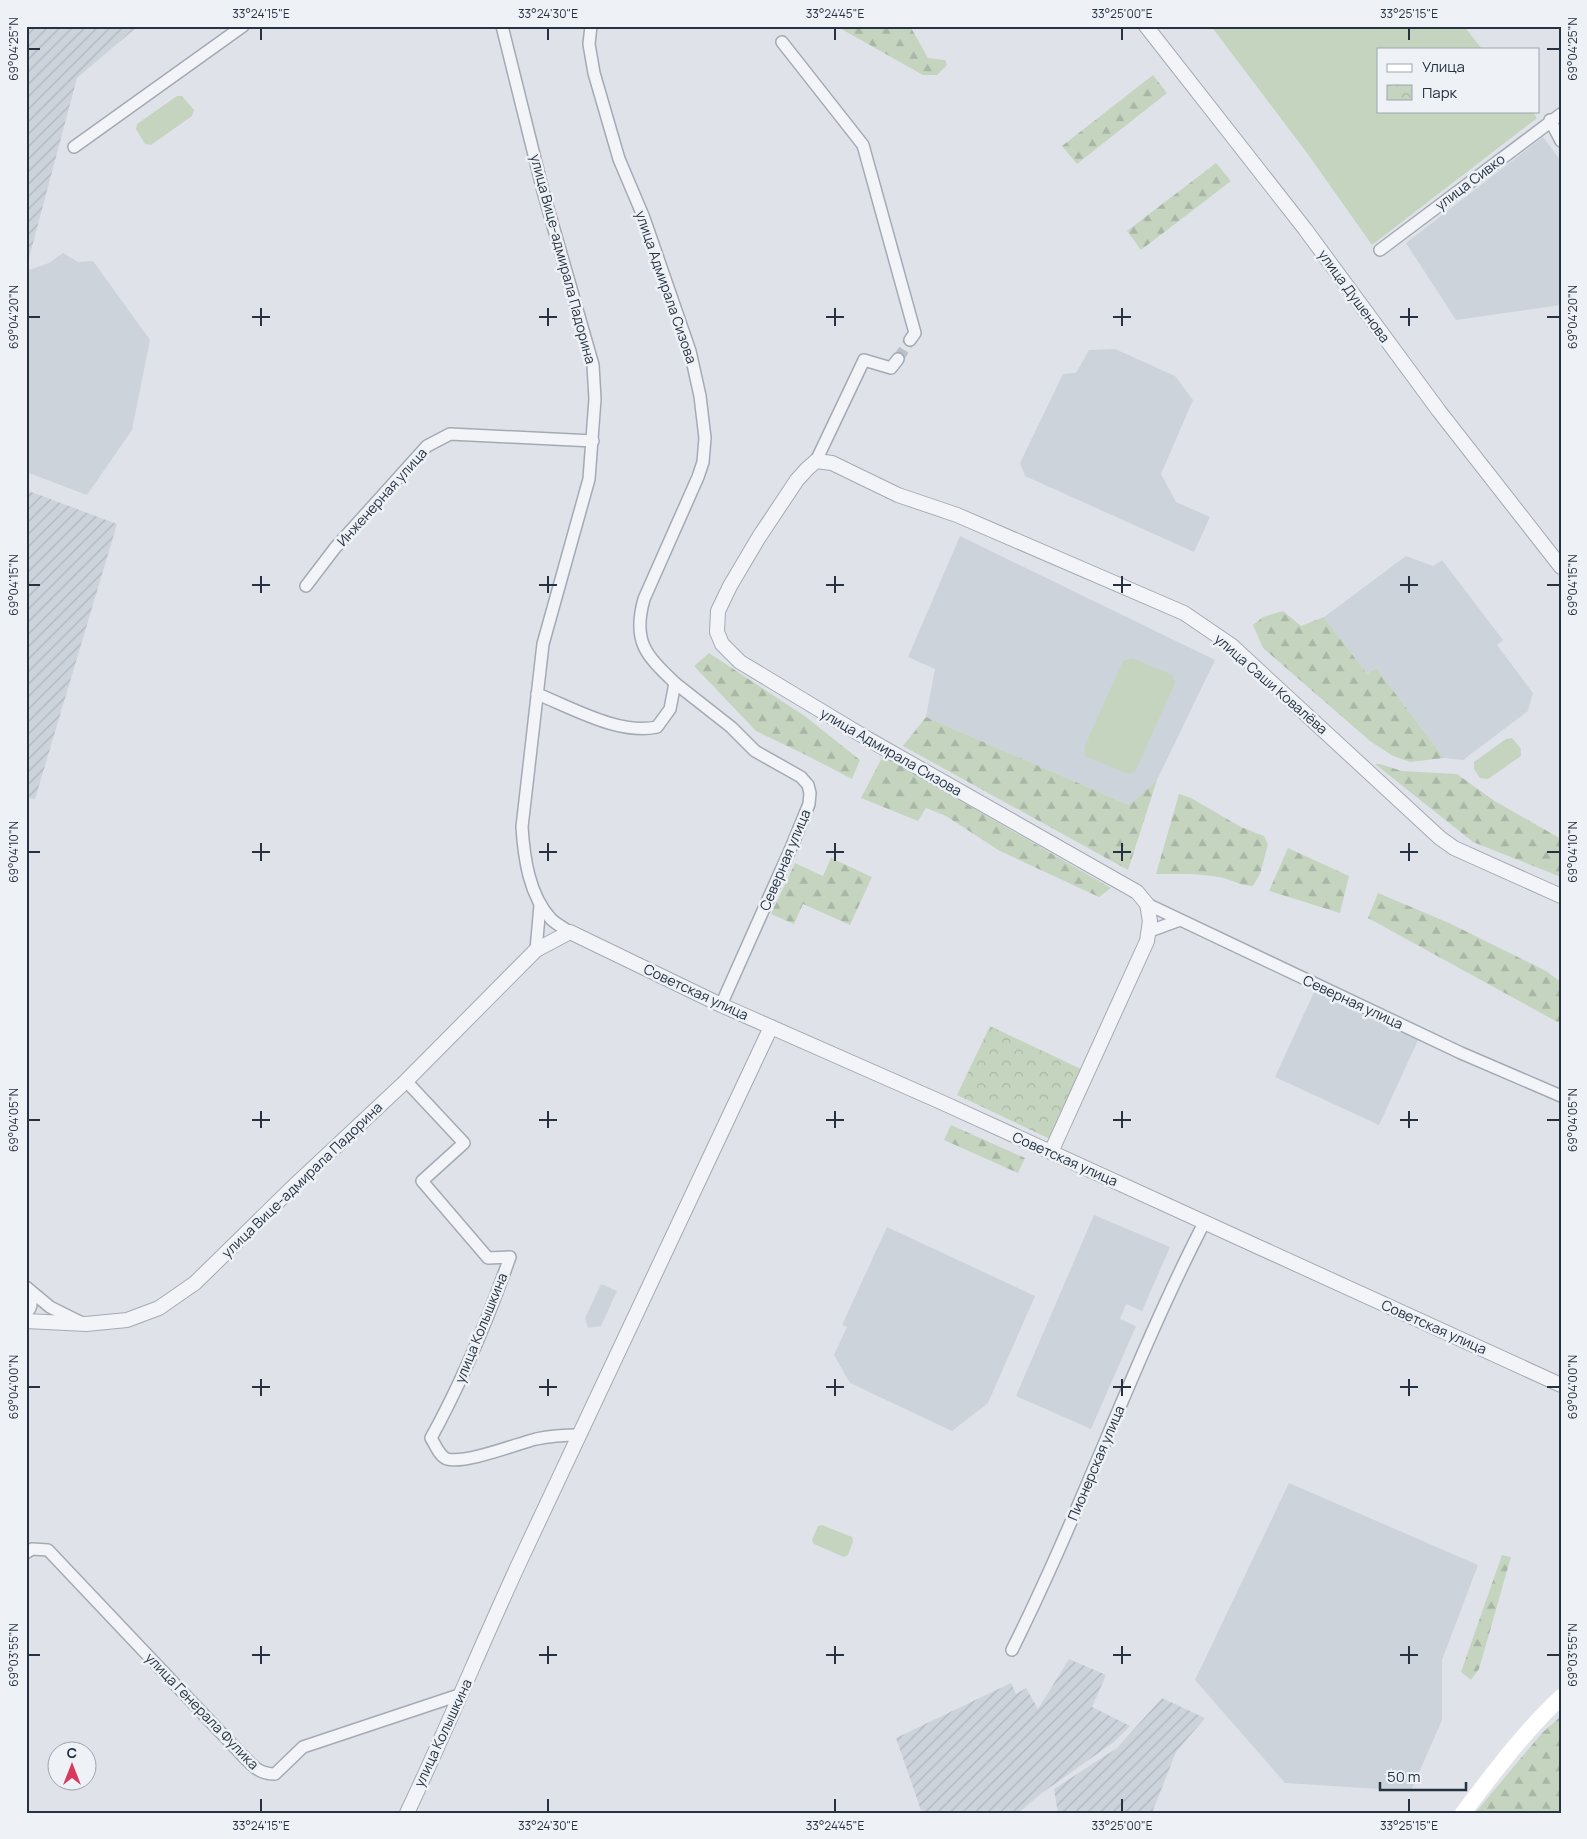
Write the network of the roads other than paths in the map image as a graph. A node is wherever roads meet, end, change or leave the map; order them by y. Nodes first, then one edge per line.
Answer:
1 (243, 26) edge
2 (502, 26) edge
3 (590, 26) edge
4 (1146, 26) edge
5 (782, 42) dead end
6 (1561, 114) edge
7 (1550, 120) junction
8 (1561, 141) edge
9 (74, 147) dead end
10 (1380, 250) dead end
11 (910, 340) tunnel mouth
12 (898, 358) tunnel mouth
13 (593, 441) junction
14 (816, 461) junction
15 (1561, 567) edge
16 (306, 586) dead end
17 (675, 684) junction
18 (537, 694) junction
19 (1561, 896) edge
20 (1147, 904) junction
21 (540, 905) junction
22 (1180, 920) junction
23 (1150, 931) junction
24 (570, 932) junction
25 (536, 950) junction
26 (721, 1005) junction
27 (771, 1027) junction
28 (406, 1081) junction
29 (1561, 1096) edge
30 (1051, 1152) junction
31 (1204, 1222) junction
32 (27, 1287) edge
33 (26, 1313) edge
34 (26, 1321) edge
35 (86, 1324) junction
36 (1561, 1385) edge
37 (579, 1435) junction
38 (26, 1553) edge
39 (1012, 1650) dead end
40 (462, 1694) junction
41 (1561, 1697) edge
42 (407, 1813) edge
43 (1464, 1813) edge

1 - 9 street
2 - 13 street, улица Вице-адмирала Падорина
3 - 17 street, улица Адмирала Сизова
4 - 15 street, улица Душенова
5 - 11 street
6 - 7 street, улица Сивко
7 - 8 street
7 - 10 street, улица Сивко
12 - 14 street, улица Адмирала Сизова
13 - 16 street, Инженерная улица
13 - 18 street, улица Вице-адмирала Падорина
14 - 19 street, улица Саши Ковалёва
14 - 20 street, улица Адмирала Сизова
17 - 18 street
17 - 26 street, Северная улица
18 - 21 street, улица Вице-адмирала Падорина
20 - 22 street, Северная улица
20 - 23 street
21 - 24 street, улица Вице-адмирала Падорина
21 - 25 street, улица Вице-адмирала Падорина
22 - 23 street
22 - 29 street, Северная улица
23 - 30 street
24 - 25 street, улица Вице-адмирала Падорина
24 - 26 street, Советская улица
25 - 28 street, улица Вице-адмирала Падорина
26 - 27 street, Советская улица
27 - 30 street, Советская улица
27 - 37 street, улица Колышкина
28 - 35 street, улица Вице-адмирала Падорина
28 - 37 street, улица Колышкина
30 - 31 street, Советская улица
31 - 36 street, Советская улица
31 - 39 street, Пионерская улица
32 - 33 street
32 - 35 street
34 - 35 street, улица Вице-адмирала Падорина
37 - 40 street, улица Колышкина
38 - 40 street, улица Генерала Фулика
40 - 42 street, улица Колышкина
41 - 43 main road

